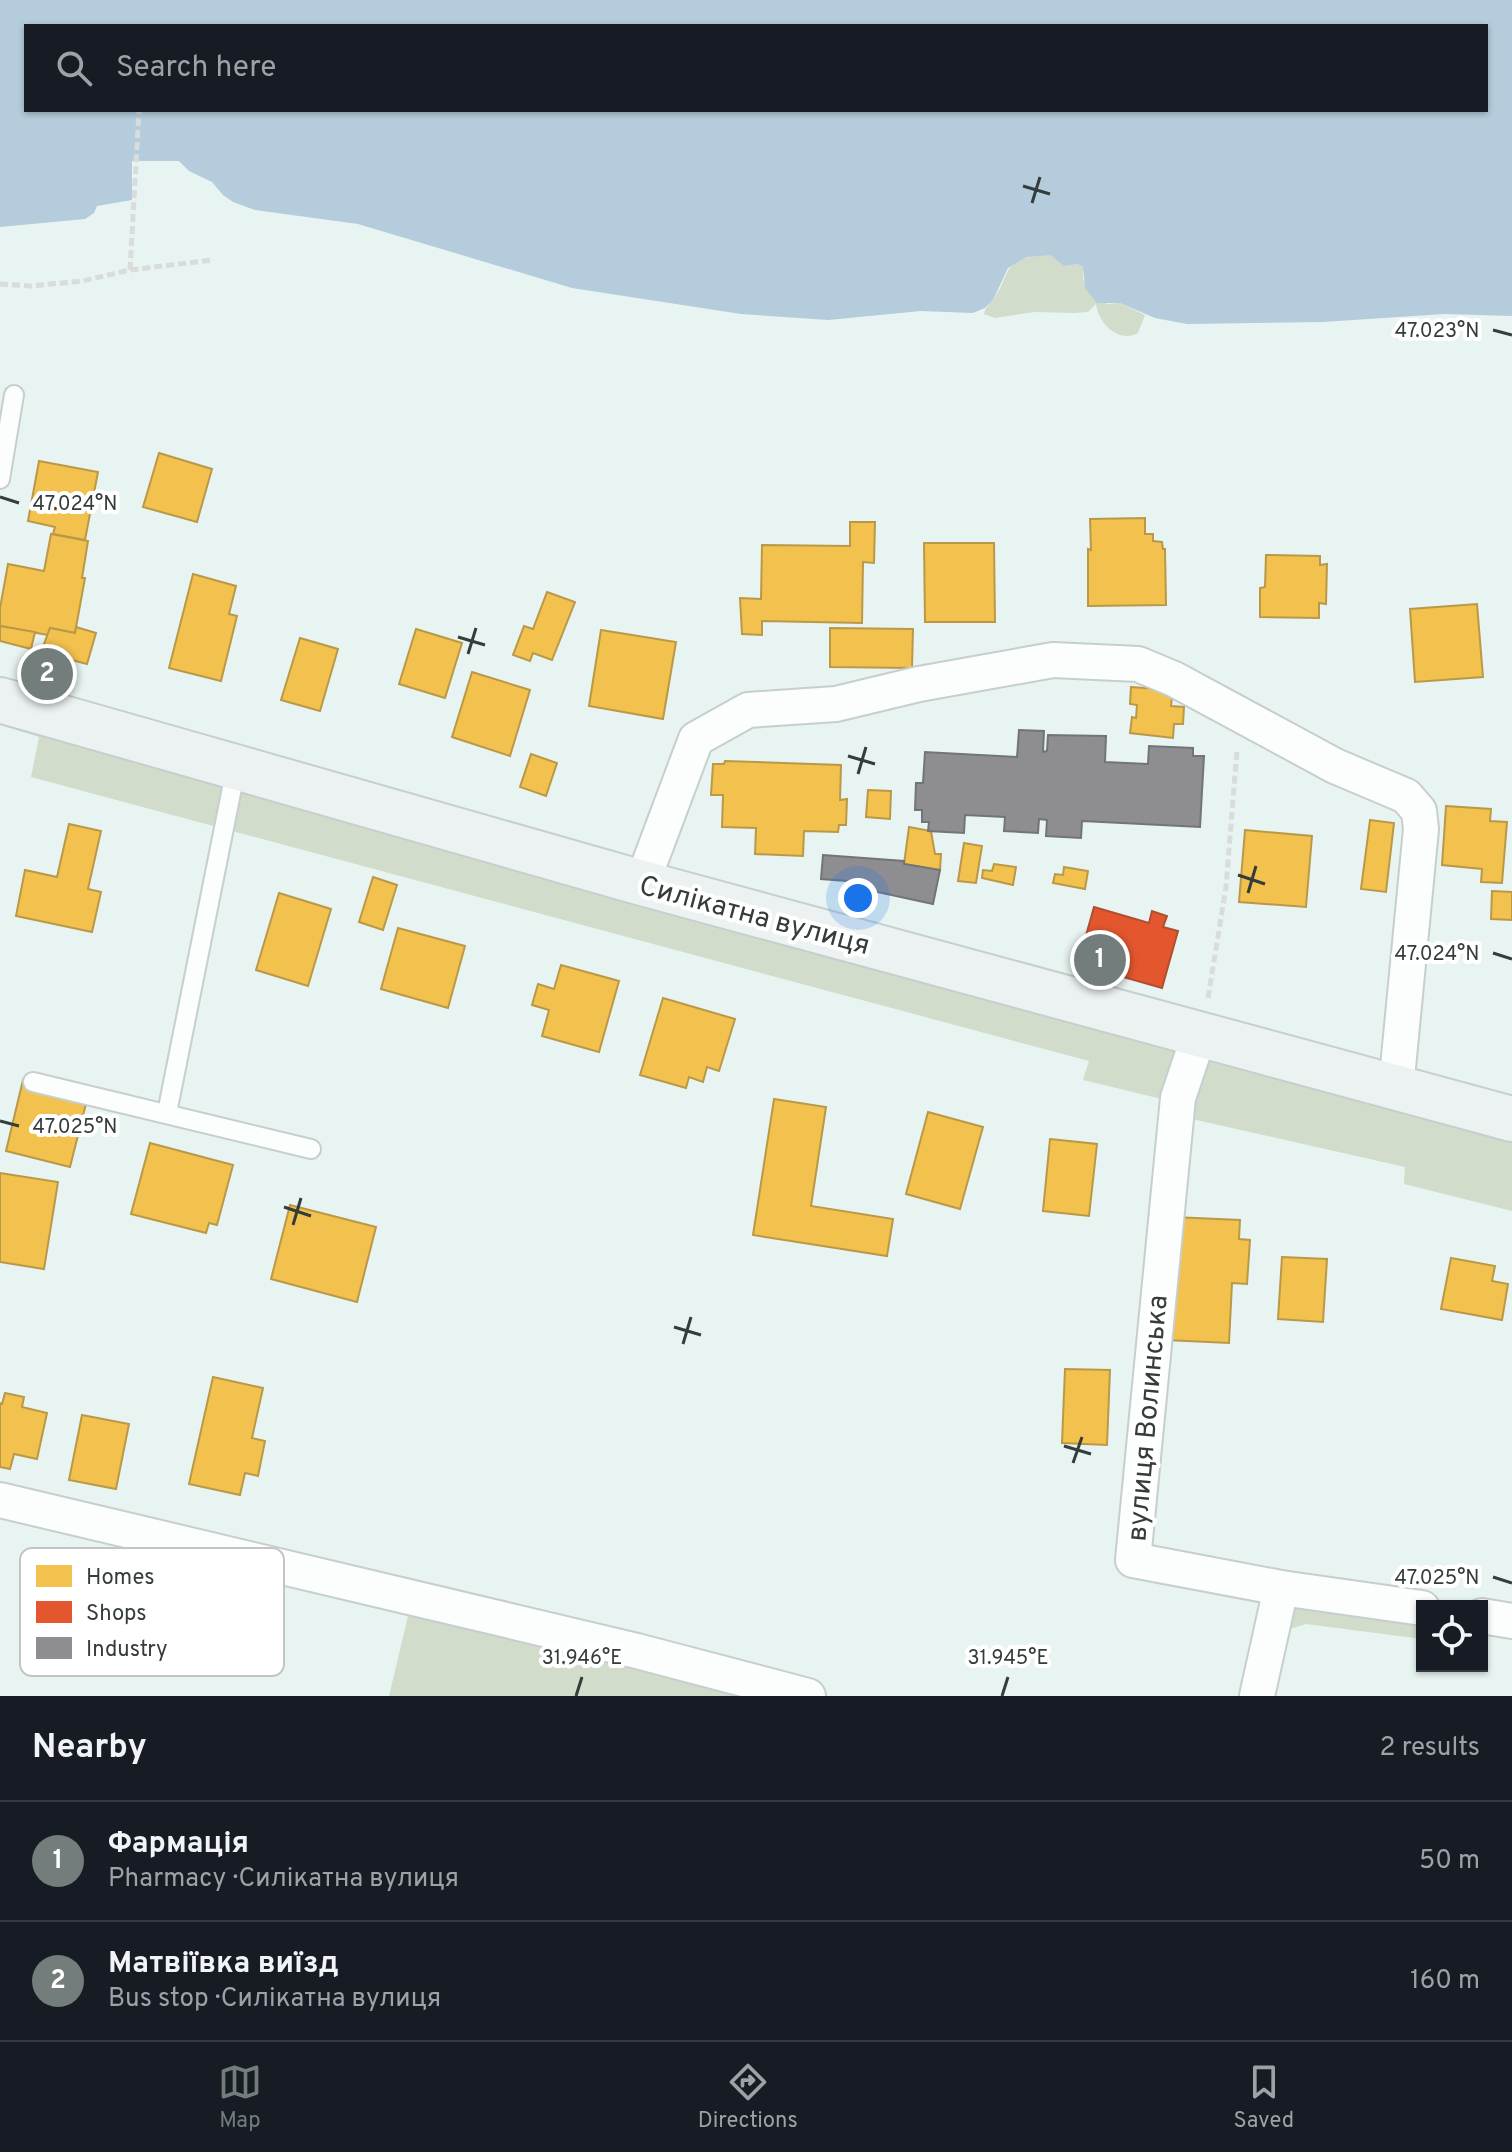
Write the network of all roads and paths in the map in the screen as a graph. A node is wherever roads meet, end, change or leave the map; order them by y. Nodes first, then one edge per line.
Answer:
1 (139, 112) edge
2 (212, 260) dead end
3 (130, 270) junction
4 (0, 284) edge
5 (14, 395) dead end
6 (0, 479) edge
7 (0, 700) edge
8 (1240, 713) junction
9 (236, 768) junction
10 (642, 883) junction
11 (1199, 1035) junction
12 (33, 1082) dead end
13 (1396, 1088) junction
14 (167, 1113) junction
15 (1512, 1119) edge
16 (311, 1149) dead end
17 (0, 1500) edge
18 (203, 1548) edge
19 (284, 1567) edge
20 (1281, 1588) junction
21 (1416, 1607) edge
22 (1488, 1617) edge
23 (1512, 1621) edge
24 (808, 1696) edge
25 (1257, 1696) edge

1 - 3 path
2 - 3 path
3 - 4 path
5 - 6 lane
7 - 9 street, Силікатна вулиця
8 - 10 street
8 - 11 path
8 - 13 street
9 - 10 street, Силікатна вулиця
9 - 14 lane
10 - 11 street, Силікатна вулиця
11 - 13 street, Силікатна вулиця
11 - 20 street, вулиця Волинська
12 - 14 lane
13 - 15 street, Силікатна вулиця
14 - 16 lane
17 - 18 street
19 - 24 street
20 - 21 street, вулиця Волинська
20 - 25 street
22 - 23 street

